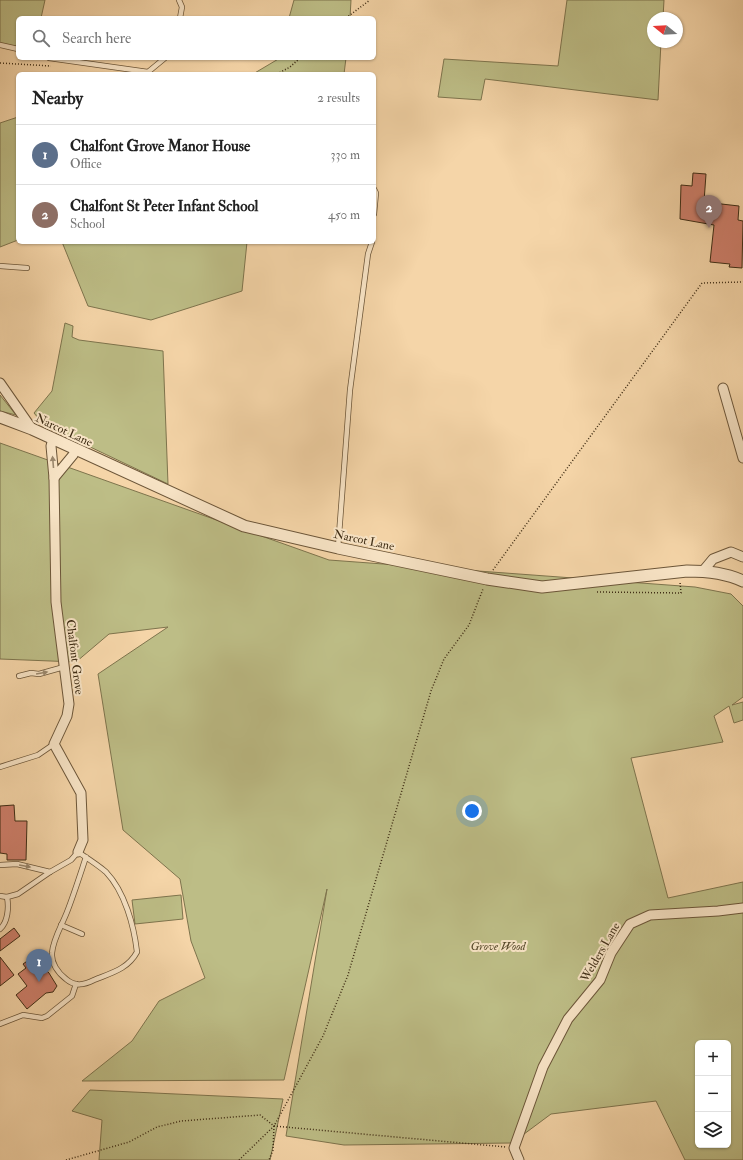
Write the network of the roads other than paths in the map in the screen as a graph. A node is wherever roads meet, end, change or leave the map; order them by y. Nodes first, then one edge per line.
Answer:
1 (179, 0) edge
2 (180, 16) edge
3 (0, 45) edge
4 (16, 49) edge
5 (62, 60) edge
6 (163, 60) edge
7 (148, 72) edge
8 (148, 72) edge
9 (371, 244) edge
10 (0, 266) edge
11 (27, 268) dead end
12 (0, 383) edge
13 (723, 388) dead end
14 (0, 417) edge
15 (32, 428) junction
16 (53, 439) junction
17 (76, 449) junction
18 (743, 458) edge
19 (54, 478) junction
20 (338, 548) junction
21 (743, 557) edge
22 (703, 571) junction
23 (743, 582) edge
24 (64, 666) junction
25 (19, 676) dead end
26 (54, 744) junction
27 (0, 767) edge
28 (82, 854) junction
29 (0, 865) edge
30 (50, 872) junction
31 (0, 896) edge
32 (7, 897) junction
33 (743, 908) edge
34 (61, 926) junction
35 (0, 929) edge
36 (82, 934) dead end
37 (76, 984) junction
38 (0, 1024) edge
39 (519, 1160) edge

1 - 2 lane
3 - 4 lane
5 - 7 lane
6 - 8 lane
9 - 20 lane
10 - 11 lane
12 - 15 street
13 - 18 street
14 - 15 street, Narcot Lane
15 - 16 street, Narcot Lane
16 - 17 street, Narcot Lane
19 -> 16 street, Chalfont Grove
17 - 19 street
17 - 20 street, Narcot Lane
19 - 24 street, Chalfont Grove
20 - 22 street, Narcot Lane
21 - 22 street
22 - 23 street, Narcot Lane
25 -> 24 lane
24 - 26 street, Chalfont Grove
26 - 27 lane
26 - 28 street
28 - 30 lane
28 - 34 lane
28 - 37 lane
29 -> 30 lane
30 - 32 lane
31 - 32 lane
32 - 35 lane
33 - 39 street, Welders Lane
34 - 36 lane
34 - 37 lane
37 - 38 lane

